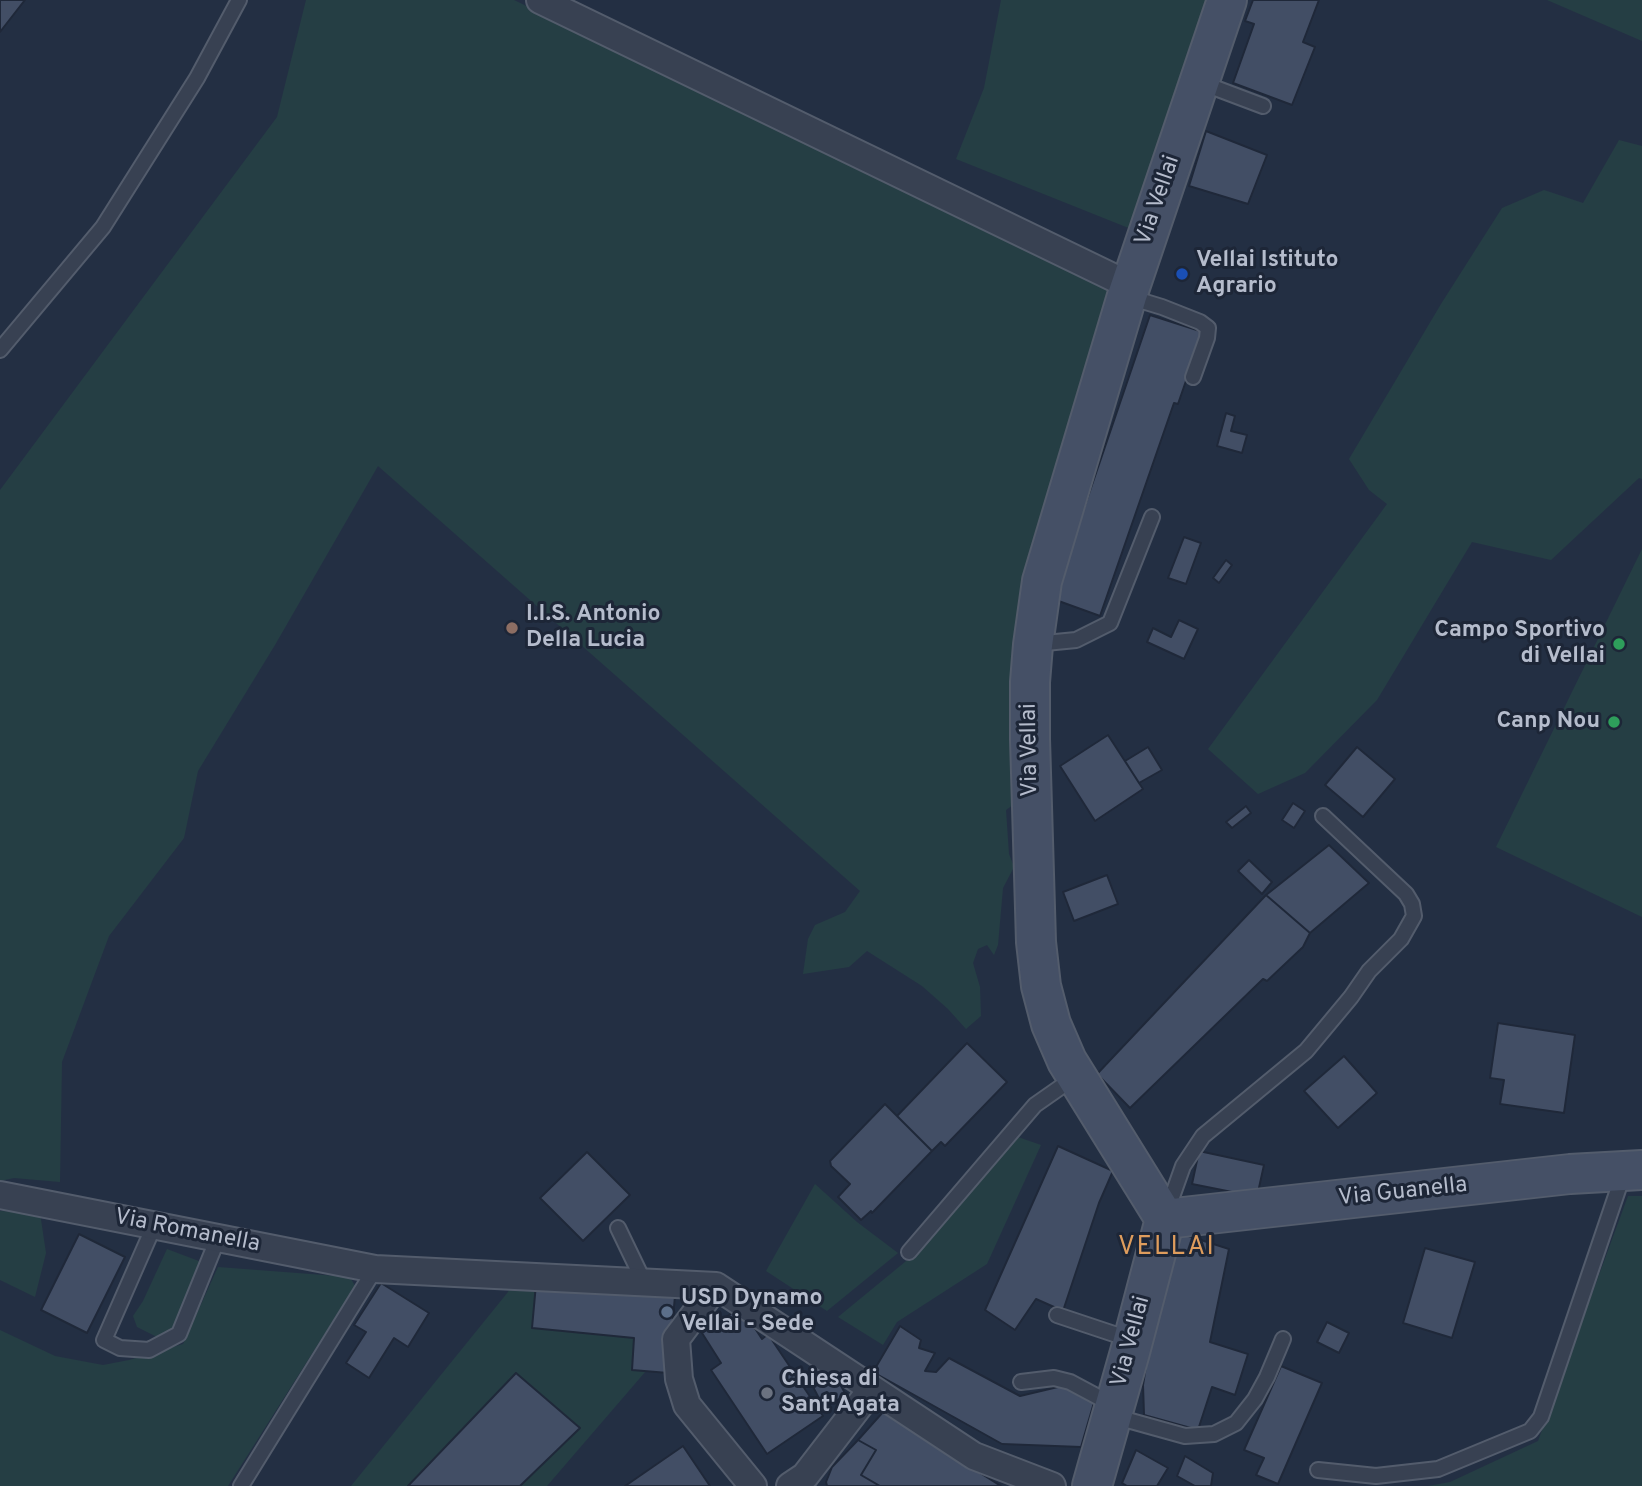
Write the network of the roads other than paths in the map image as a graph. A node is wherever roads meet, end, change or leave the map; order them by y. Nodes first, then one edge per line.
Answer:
1 (239, 0) edge
2 (540, 0) edge
3 (1227, 0) edge
4 (1200, 82) junction
5 (1263, 106) dead end
6 (1129, 291) junction
7 (0, 349) edge
8 (1193, 377) dead end
9 (1152, 517) dead end
10 (1033, 645) junction
11 (1323, 816) dead end
12 (1076, 1076) junction
13 (1633, 1170) edge
14 (0, 1195) edge
15 (1165, 1219) junction
16 (154, 1226) junction
17 (618, 1228) dead end
18 (218, 1238) junction
19 (909, 1252) dead end
20 (375, 1269) junction
21 (644, 1282) junction
22 (716, 1286) junction
23 (1057, 1315) dead end
24 (1283, 1339) dead end
25 (1133, 1340) junction
26 (1021, 1382) dead end
27 (873, 1389) junction
28 (1113, 1410) junction
29 (1318, 1470) dead end
30 (803, 1483) edge
31 (242, 1486) edge
32 (753, 1486) edge
33 (1052, 1486) edge
34 (1092, 1486) edge

1 - 7 lane
2 - 6 street
3 - 4 street, Via Vellai
4 - 5 lane
4 - 6 street, Via Vellai
6 - 8 lane
6 - 10 street, Via Vellai
9 - 10 lane
10 - 12 street, Via Vellai
11 - 15 lane
12 - 15 street, Via Vellai
12 - 19 lane
13 - 15 street, Via Guanella
13 - 29 lane
14 - 16 street, Via Romanella
15 - 25 street, Via Vellai
16 - 18 street, Via Romanella
16 - 18 lane
17 - 21 lane
18 - 20 street, Via Romanella
20 - 21 street, Via Romanella
20 - 31 lane
21 - 22 street, Via Romanella
22 - 27 street
22 - 32 street
23 - 25 lane
24 - 28 lane
25 - 28 street, Via Vellai
26 - 28 lane
27 - 30 street
27 - 33 street
28 - 34 street, Via Vellai

